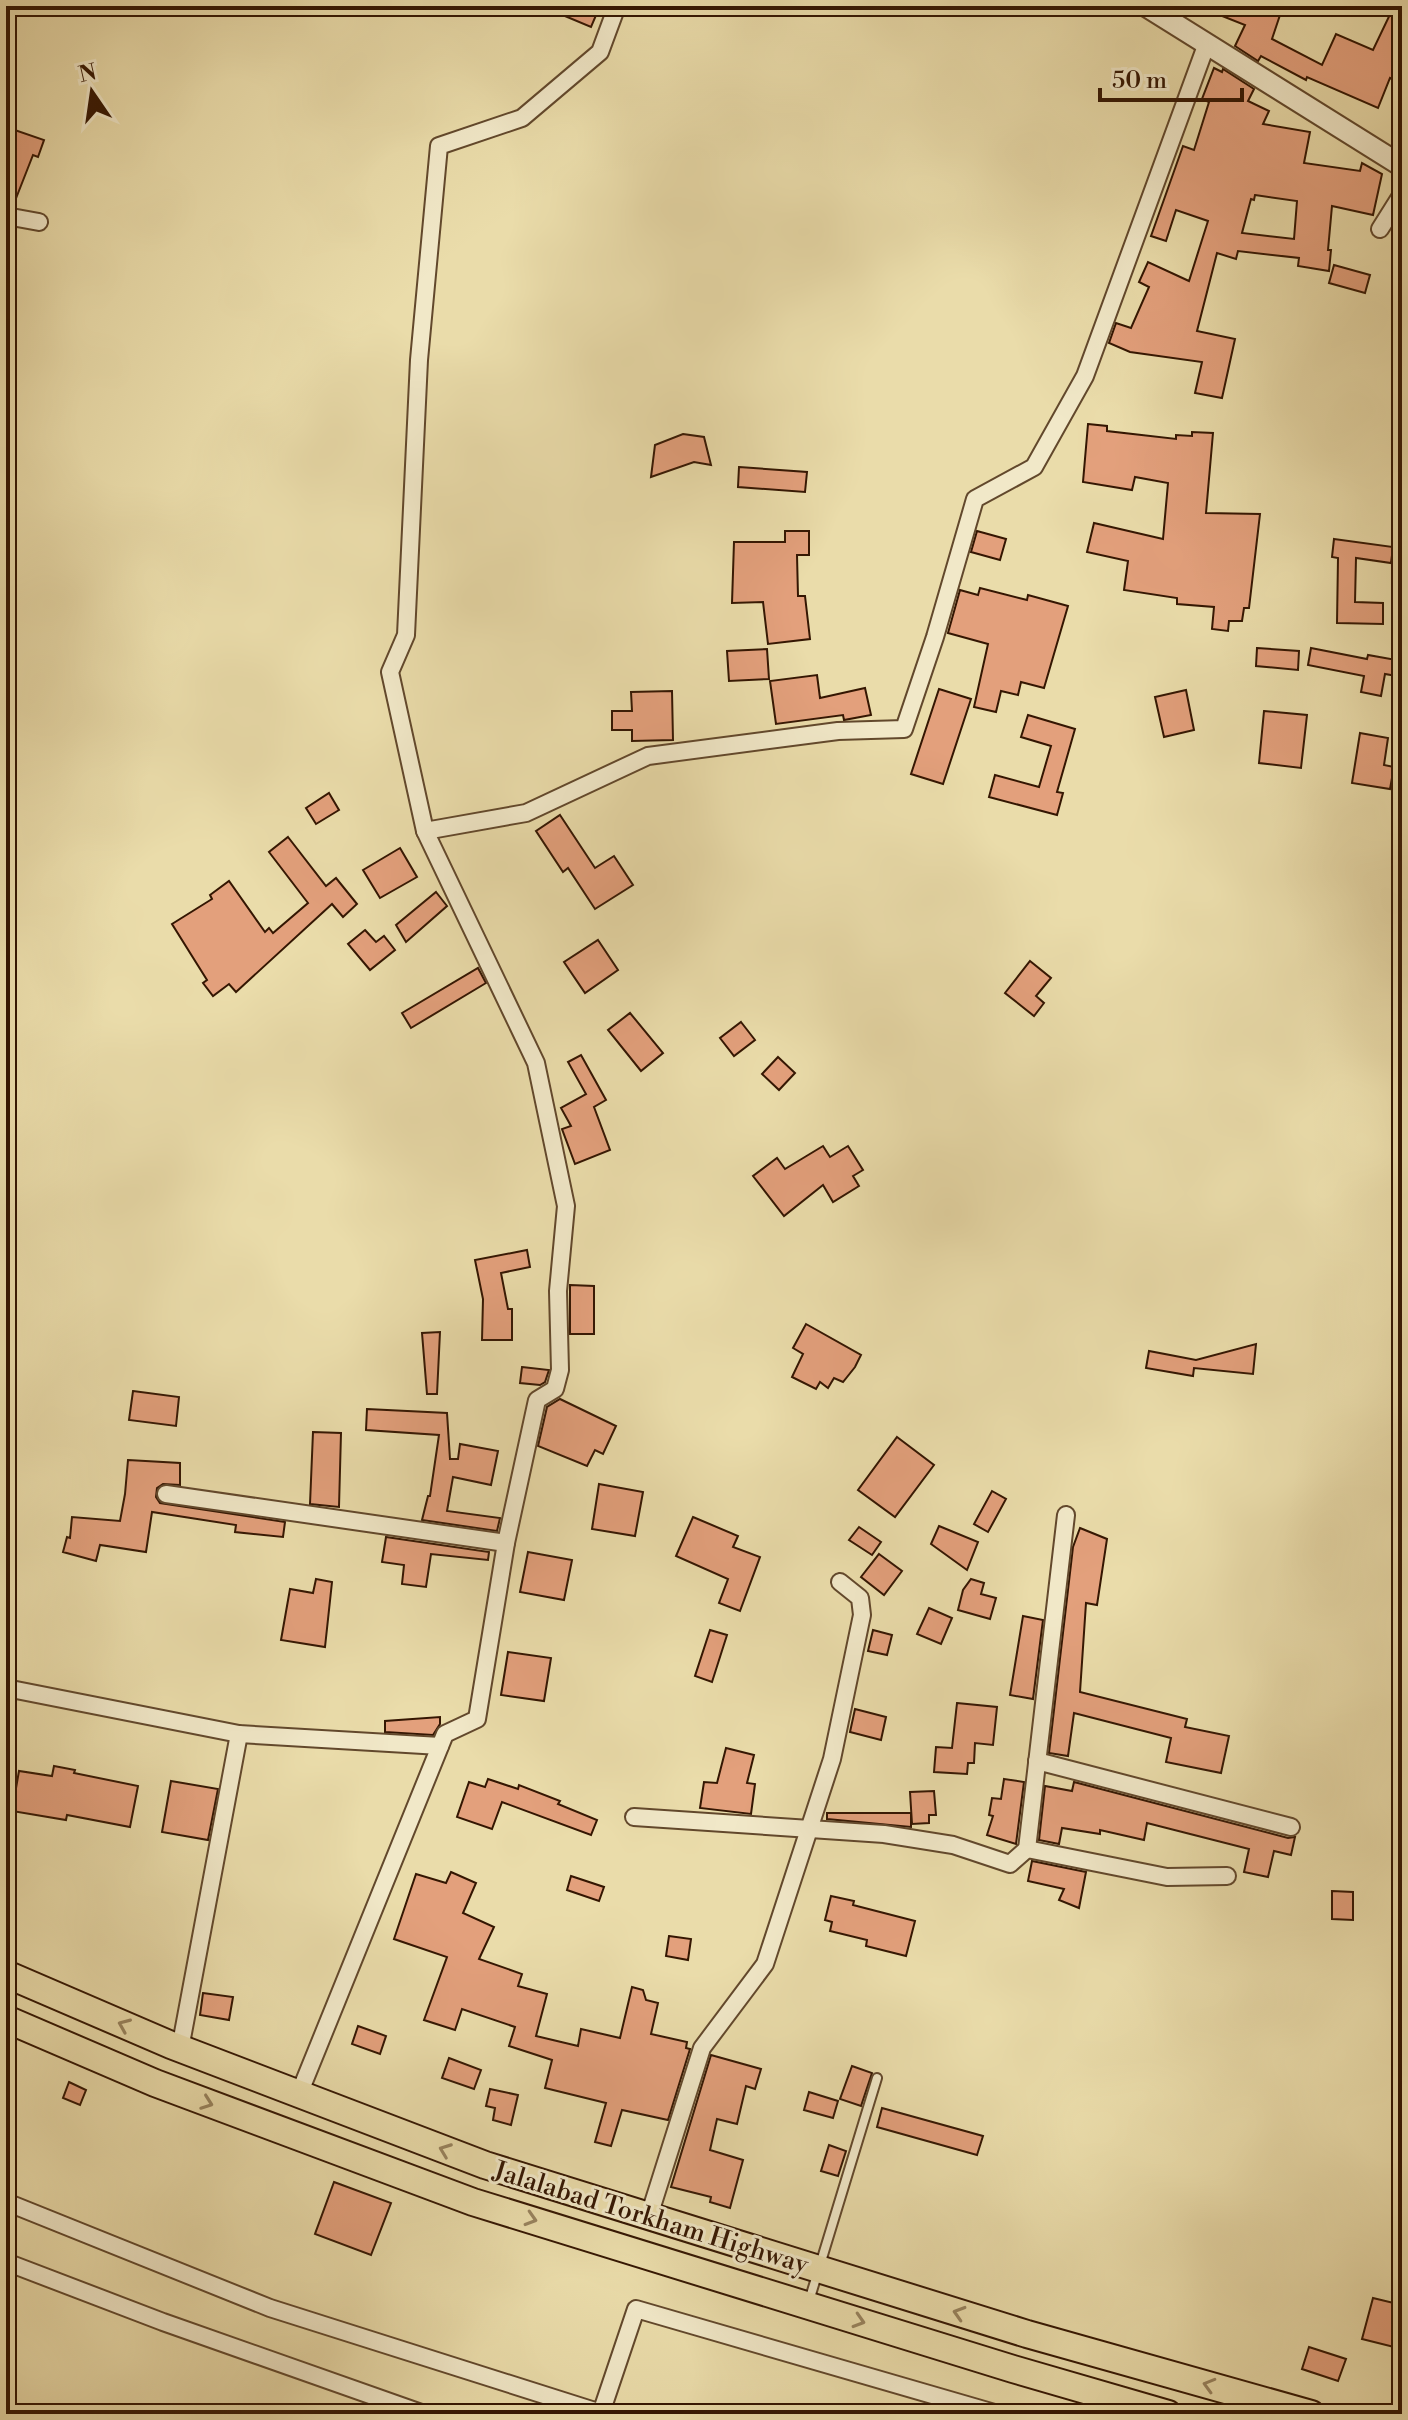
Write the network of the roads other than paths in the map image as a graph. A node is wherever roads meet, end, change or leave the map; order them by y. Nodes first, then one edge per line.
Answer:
1 (617, 6) edge
2 (1146, 6) edge
3 (1207, 43) junction
4 (1402, 166) edge
5 (1402, 194) edge
6 (6, 216) edge
7 (39, 222) dead end
8 (1380, 229) dead end
9 (425, 831) junction
10 (166, 1494) dead end
11 (1066, 1515) dead end
12 (506, 1543) junction
13 (840, 1582) dead end
14 (6, 1688) edge
15 (239, 1734) junction
16 (440, 1746) junction
17 (1037, 1761) junction
18 (634, 1817) dead end
19 (1291, 1827) dead end
20 (810, 1829) junction
21 (1027, 1849) junction
22 (1227, 1876) dead end
23 (6, 1974) edge
24 (6, 2019) edge
25 (180, 2049) junction
26 (877, 2078) dead end
27 (299, 2094) junction
28 (6, 2202) edge
29 (649, 2216) junction
30 (6, 2262) edge
31 (818, 2269) junction
32 (807, 2305) junction
33 (424, 2414) edge
34 (602, 2414) edge
35 (998, 2414) edge
36 (1168, 2414) edge
37 (1311, 2414) edge

1 - 9 street
2 - 3 street
3 - 4 street
3 - 9 street
5 - 8 street
6 - 7 street
9 - 12 street
10 - 12 street
11 - 17 street
12 - 16 street
13 - 20 street
14 - 15 street
15 - 16 street
15 - 25 street
16 - 27 street
17 - 19 street
17 - 21 street
18 - 20 street
20 - 21 street
20 - 29 street
21 - 22 street
25 -> 23 highway, Jalalabad Torkham Highway
24 -> 32 highway
25 - 27 highway, Jalalabad Torkham Highway
26 - 31 lane
29 -> 27 highway, Jalalabad Torkham Highway
28 - 34 street
29 - 31 highway, Jalalabad Torkham Highway
30 - 33 street
31 - 32 lane
37 -> 31 highway, Jalalabad Torkham Highway
32 -> 36 highway
34 - 35 street

